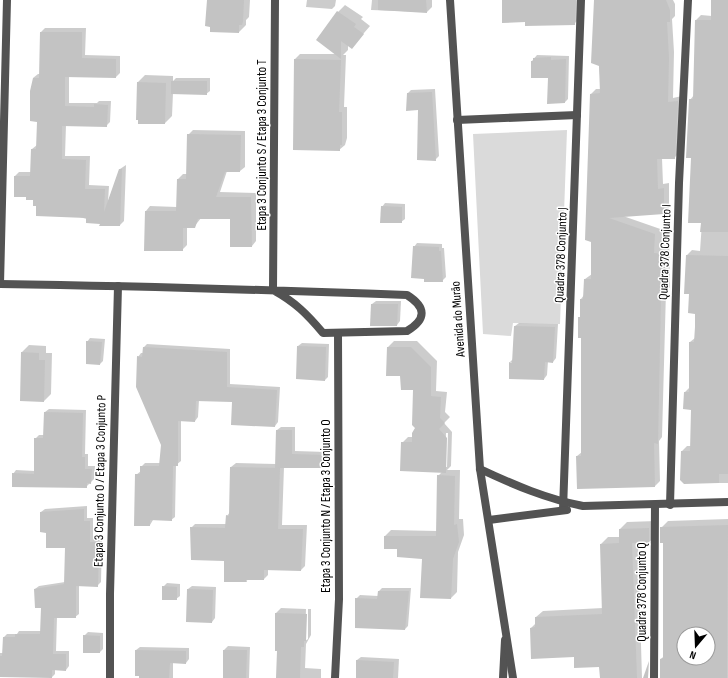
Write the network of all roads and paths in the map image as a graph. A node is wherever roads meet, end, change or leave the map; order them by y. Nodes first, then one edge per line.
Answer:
1 (7, 0) edge
2 (276, 0) edge
3 (450, 0) edge
4 (581, 0) edge
5 (688, 0) edge
6 (577, 115) junction
7 (457, 120) junction
8 (0, 284) edge
9 (118, 286) junction
10 (273, 290) junction
11 (338, 333) junction
12 (480, 469) junction
13 (728, 502) edge
14 (655, 505) junction
15 (670, 505) junction
16 (564, 506) junction
17 (489, 520) junction
18 (506, 636) junction
19 (110, 678) edge
20 (335, 678) edge
21 (503, 678) edge
22 (513, 678) edge
23 (654, 678) edge

1 - 8 street
2 - 10 street, Etapa 3 Conjunto S / Etapa 3 Conjunto T
3 - 7 street, Avenida do Murão
4 - 6 street, Quadra 378 Conjunto J
5 - 15 street, Quadra 378 Conjunto I
6 - 7 street
6 - 16 street, Quadra 378 Conjunto J
7 - 12 street, Avenida do Murão
8 - 9 street
9 - 10 street
9 - 19 street, Etapa 3 Conjunto O / Etapa 3 Conjunto P
10 - 11 street
10 - 11 street
11 - 20 street, Etapa 3 Conjunto N / Etapa 3 Conjunto O
12 - 16 street
12 - 17 street, Avenida do Murão
13 - 15 street
14 - 15 street
14 - 16 street
14 - 23 street, Quadra 378 Conjunto Q
16 - 17 street
17 - 18 street, Avenida do Murão
18 - 21 street
18 - 22 street

